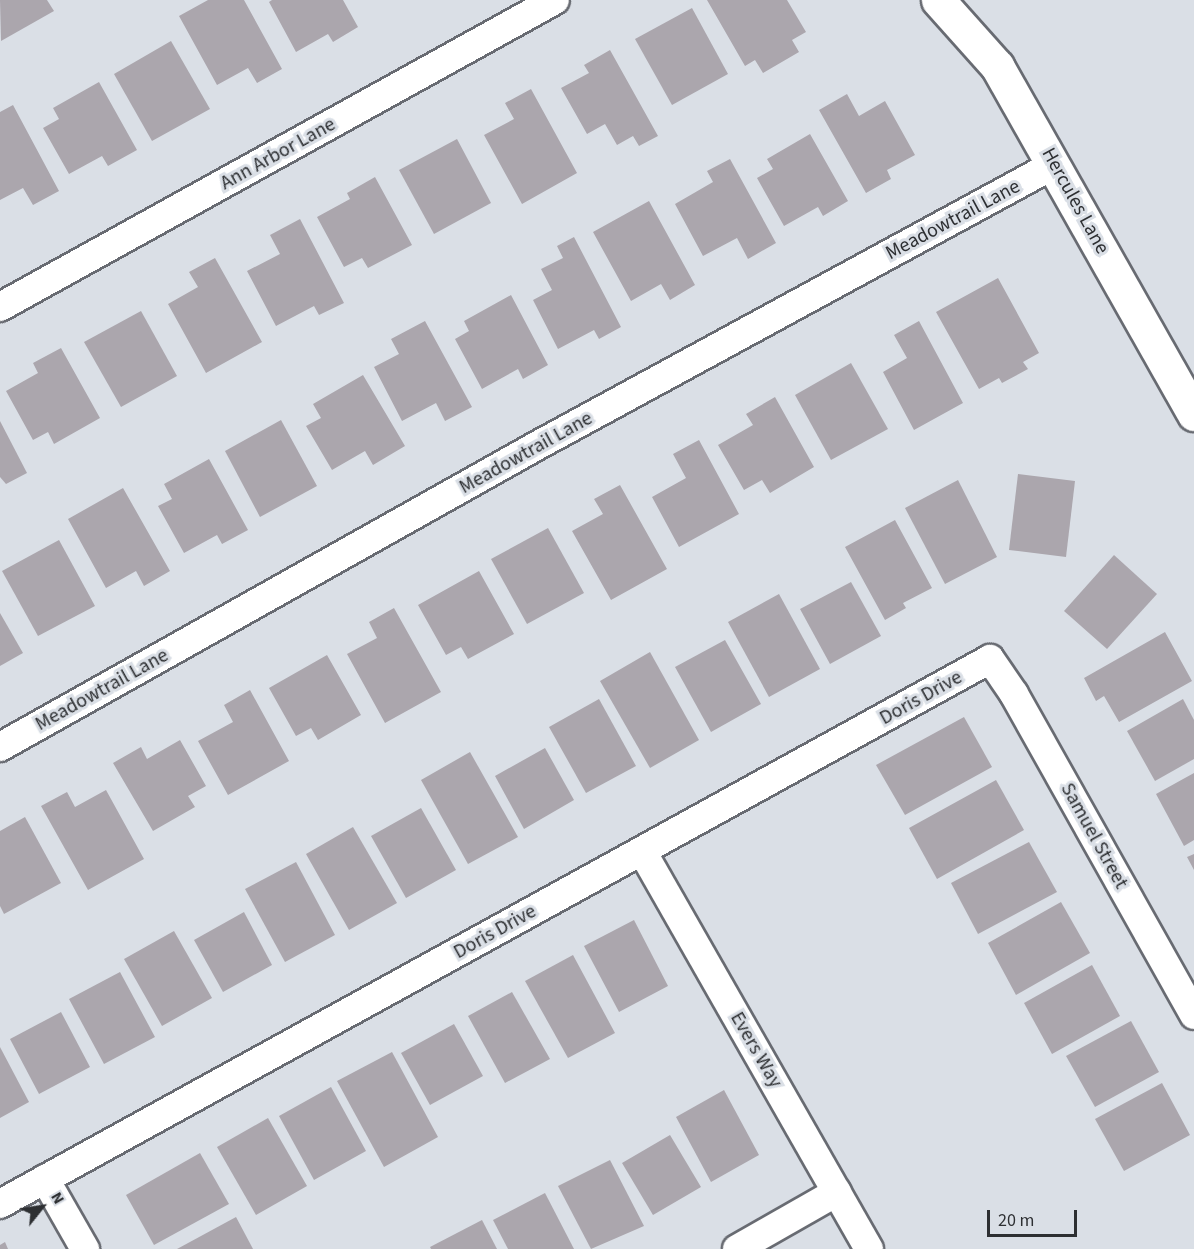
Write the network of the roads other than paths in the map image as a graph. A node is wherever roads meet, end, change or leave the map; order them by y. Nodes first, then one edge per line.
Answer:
1 (555, 0) edge
2 (938, 0) edge
3 (1055, 164) junction
4 (0, 307) edge
5 (1194, 414) edge
6 (990, 659) joint
7 (0, 747) edge
8 (642, 851) junction
9 (1194, 1015) edge
10 (45, 1179) junction
11 (837, 1192) junction
12 (0, 1204) edge
13 (85, 1249) edge
14 (737, 1249) edge
15 (869, 1249) edge

1 - 4 street, Ann Arbor Lane
2 - 3 street, Hercules Lane
3 - 5 street, Hercules Lane
3 - 7 street, Meadowtrail Lane
6 - 8 street, Doris Drive
6 - 9 street, Samuel Street
8 - 10 street, Doris Drive
8 - 11 street, Evers Way
10 - 12 street, Doris Drive
10 - 13 street
11 - 14 street
11 - 15 street, Evers Way

